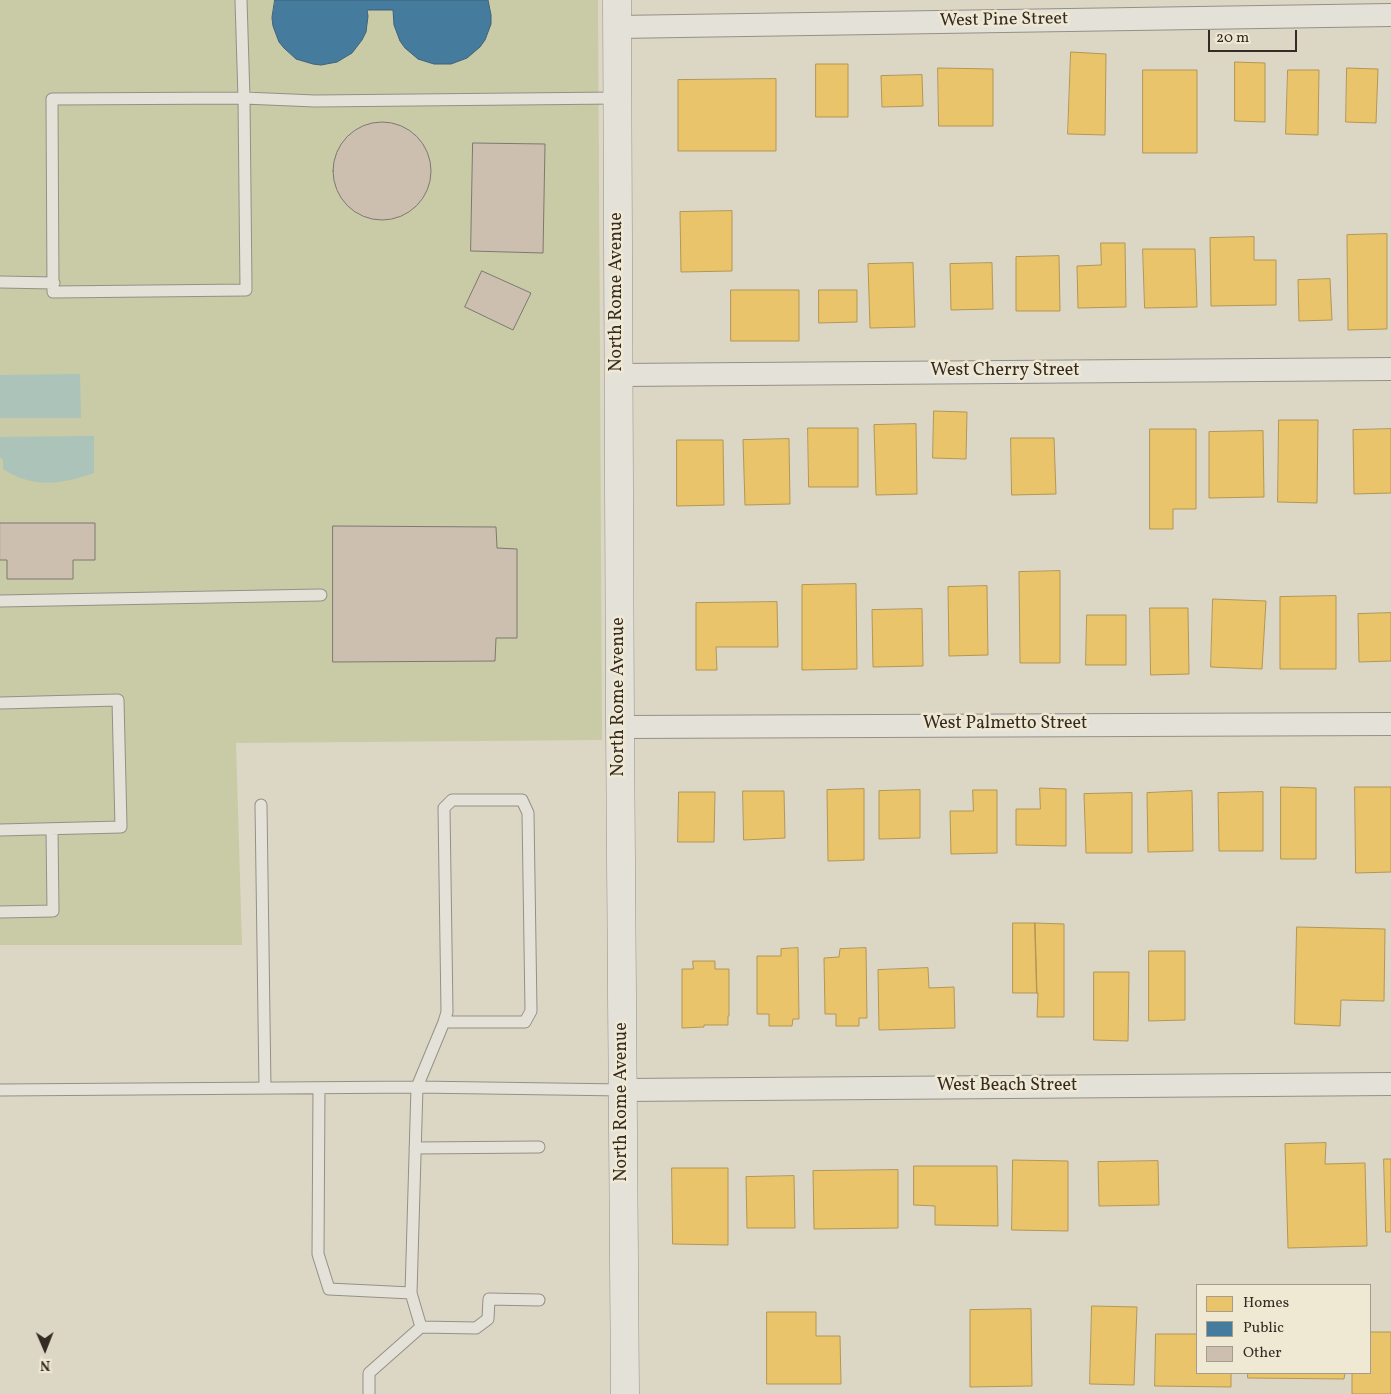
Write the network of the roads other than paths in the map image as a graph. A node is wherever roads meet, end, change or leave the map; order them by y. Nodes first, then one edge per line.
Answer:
1 (241, 0) edge
2 (617, 0) edge
3 (1391, 15) edge
4 (617, 27) junction
5 (244, 98) junction
6 (617, 98) junction
7 (0, 282) edge
8 (54, 283) junction
9 (1391, 369) edge
10 (619, 375) junction
11 (321, 595) dead end
12 (0, 601) edge
13 (0, 703) edge
14 (1391, 724) edge
15 (620, 726) junction
16 (261, 805) dead end
17 (52, 829) junction
18 (0, 830) edge
19 (0, 912) edge
20 (444, 1022) junction
21 (1391, 1084) edge
22 (417, 1087) junction
23 (265, 1088) junction
24 (319, 1088) junction
25 (0, 1090) edge
26 (623, 1090) junction
27 (539, 1147) dead end
28 (415, 1148) junction
29 (411, 1293) junction
30 (539, 1300) dead end
31 (421, 1327) junction
32 (369, 1394) edge
33 (625, 1394) edge

1 - 5 lane
2 - 4 street, North Rome Avenue
3 - 4 street, West Pine Street
4 - 6 street, North Rome Avenue
5 - 6 lane
5 - 8 lane
5 - 8 lane
6 - 10 street, North Rome Avenue
7 - 8 lane
9 - 10 street, West Cherry Street
10 - 15 street, North Rome Avenue
11 - 12 lane
13 - 17 lane
14 - 15 street, West Palmetto Street
15 - 26 street, North Rome Avenue
16 - 23 lane
17 - 18 lane
17 - 19 lane
20 - 20 lane
20 - 22 lane
21 - 26 street, West Beach Street
22 - 24 lane
22 - 26 lane
22 - 28 lane
23 - 24 lane
23 - 25 lane
24 - 29 lane
26 - 33 street, North Rome Avenue
27 - 28 lane
28 - 29 lane
29 - 31 lane
30 - 31 lane
31 - 32 lane

